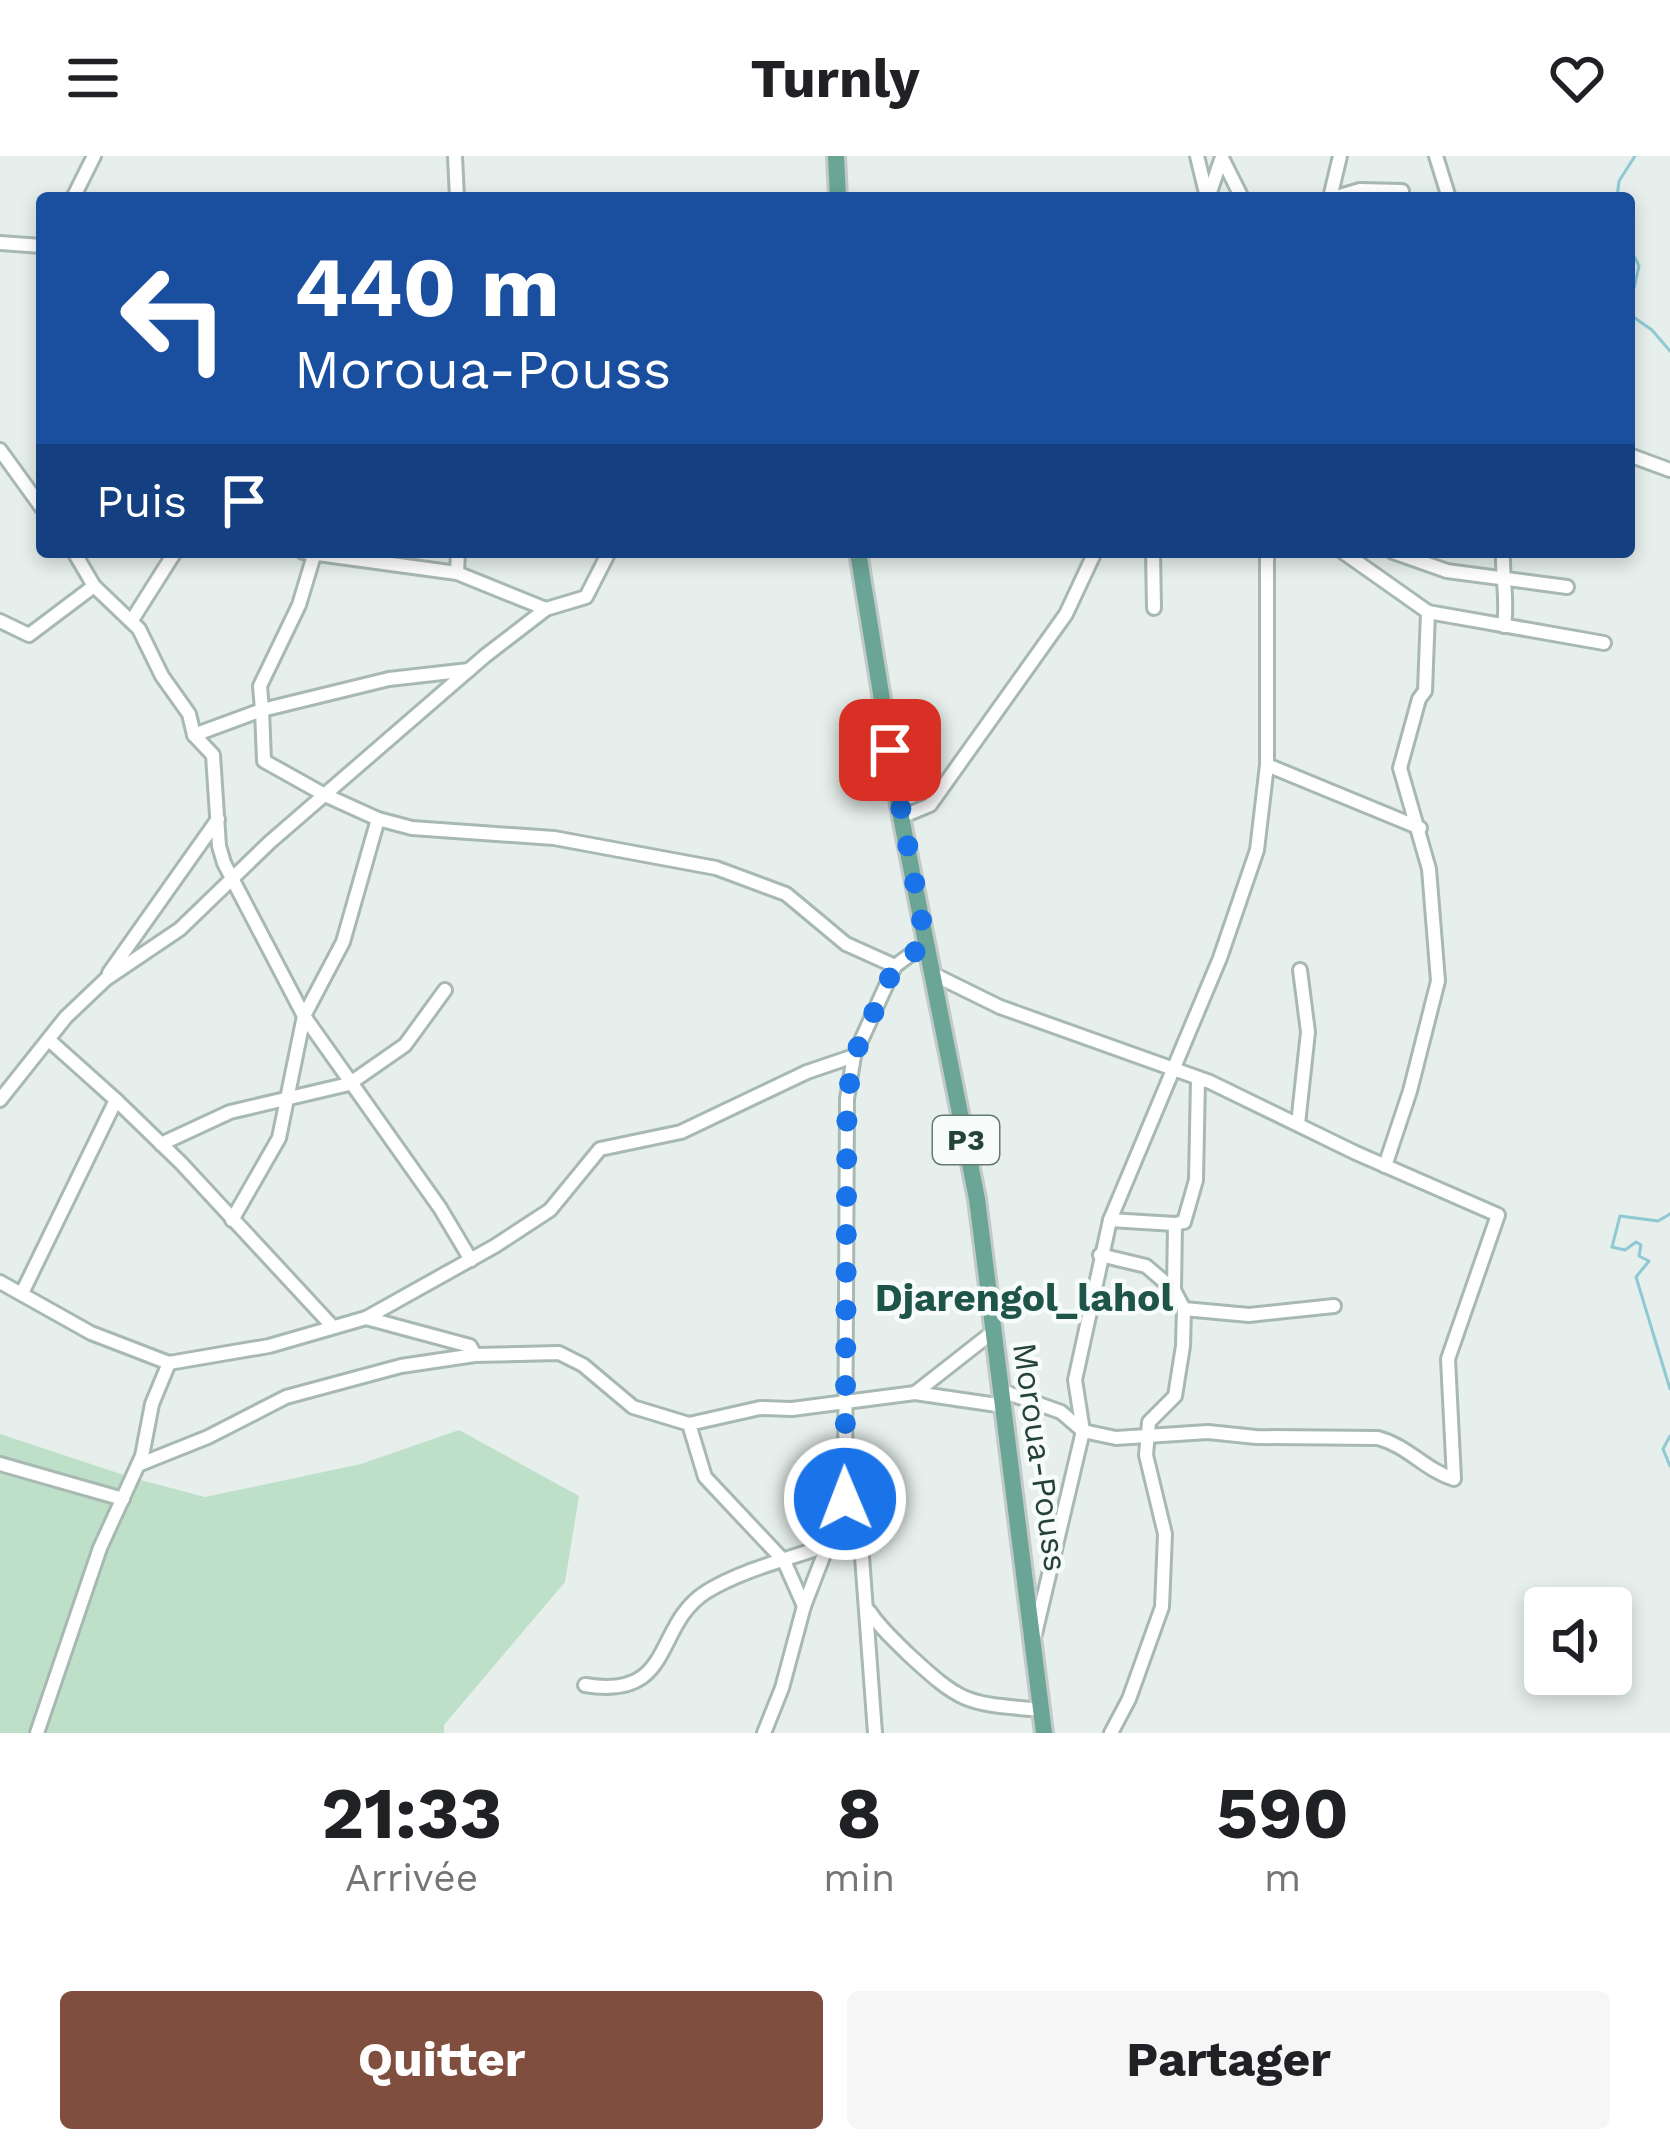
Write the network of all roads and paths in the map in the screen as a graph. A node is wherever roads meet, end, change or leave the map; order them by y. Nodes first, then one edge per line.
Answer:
1 (94, 156) edge
2 (455, 156) edge
3 (836, 156) edge
4 (1197, 156) edge
5 (1340, 156) edge
6 (1436, 156) edge
7 (1222, 157) edge
8 (1402, 191) dead end
9 (77, 192) edge
10 (457, 192) edge
11 (838, 192) edge
12 (1206, 192) edge
13 (1209, 192) edge
14 (1239, 192) edge
15 (1332, 192) edge
16 (1353, 192) edge
17 (1447, 192) edge
18 (0, 243) edge
19 (36, 246) edge
20 (0, 451) edge
21 (1635, 457) edge
22 (1670, 470) edge
23 (36, 500) edge
24 (78, 558) edge
25 (171, 558) edge
26 (310, 558) edge
27 (348, 558) edge
28 (458, 558) edge
29 (606, 558) edge
30 (859, 558) edge
31 (1092, 558) edge
32 (1153, 558) edge
33 (1267, 558) edge
34 (1349, 558) edge
35 (1363, 558) edge
36 (1407, 558) edge
37 (1503, 558) edge
38 (1358, 566) junction
39 (457, 573) junction
40 (1502, 580) junction
41 (94, 586) junction
42 (1567, 587) dead end
43 (1154, 608) dead end
44 (547, 609) junction
45 (1428, 612) junction
46 (132, 620) junction
47 (0, 621) edge
48 (1504, 626) junction
49 (1604, 643) dead end
50 (469, 670) junction
51 (262, 710) junction
52 (194, 735) junction
53 (1267, 765) junction
54 (325, 795) junction
55 (901, 817) junction
56 (218, 819) junction
57 (378, 819) junction
58 (1421, 829) junction
59 (232, 878) junction
60 (926, 944) junction
61 (895, 966) junction
62 (1300, 970) dead end
63 (934, 975) junction
64 (106, 979) junction
65 (445, 990) dead end
66 (304, 1016) junction
67 (49, 1040) junction
68 (854, 1056) junction
69 (1172, 1070) junction
70 (1198, 1079) junction
71 (349, 1084) junction
72 (290, 1097) junction
73 (0, 1100) edge
74 (116, 1100) junction
75 (1298, 1124) junction
76 (161, 1144) junction
77 (1385, 1166) junction
78 (232, 1220) junction
79 (1109, 1220) junction
80 (1175, 1224) junction
81 (1100, 1255) junction
82 (470, 1260) junction
83 (0, 1282) edge
84 (1174, 1290) junction
85 (22, 1293) junction
86 (1334, 1306) dead end
87 (1184, 1309) junction
88 (366, 1318) junction
89 (333, 1327) junction
90 (994, 1331) junction
91 (475, 1355) junction
92 (169, 1363) junction
93 (915, 1394) junction
94 (1003, 1399) junction
95 (846, 1403) junction
96 (689, 1424) junction
97 (1083, 1431) junction
98 (1147, 1434) junction
99 (0, 1464) edge
100 (138, 1466) junction
101 (123, 1498) junction
102 (845, 1499) junction
103 (827, 1545) junction
104 (784, 1561) junction
105 (804, 1606) junction
106 (867, 1608) junction
107 (1034, 1638) junction
108 (585, 1685) dead end
109 (1041, 1710) junction
110 (37, 1733) edge
111 (764, 1733) edge
112 (875, 1733) edge
113 (1044, 1733) edge
114 (1111, 1733) edge

1 - 9 street
2 - 10 street
3 - 11 main road
4 - 12 street
5 - 15 street
6 - 17 street
7 - 13 street
7 - 14 street
8 - 16 street
18 - 19 street
20 - 23 street
21 - 22 street
24 - 41 street
25 - 46 street
26 - 51 street
27 - 39 street
28 - 39 street
29 - 44 street
30 - 55 main road, Moroua-Pouss / P3
31 - 55 street
32 - 43 street
33 - 53 street
34 - 38 street
35 - 38 street
36 - 40 street
37 - 40 street
38 - 45 street
39 - 44 street
40 - 42 street
40 - 48 street
41 - 46 street
41 - 47 street
44 - 50 street
45 - 48 street
45 - 58 street
46 - 52 street
48 - 49 street
50 - 51 street
50 - 54 street
51 - 52 street
51 - 54 street
52 - 56 street
53 - 58 street
53 - 69 street
54 - 57 street
54 - 59 street
55 - 60 main road, Moroua-Pouss / P3
56 - 59 street
56 - 64 street
57 - 61 street
57 - 66 street
58 - 77 street
59 - 64 street
59 - 66 street
60 - 61 street
60 - 63 main road, Moroua-Pouss / P3
61 - 68 street
62 - 75 street
63 - 69 street
63 - 90 main road, Moroua-Pouss / P3
64 - 67 street
65 - 71 street
66 - 71 street
66 - 72 street
67 - 73 street
67 - 74 street
68 - 82 street
68 - 95 street
69 - 70 street
69 - 79 street
70 - 75 street
70 - 80 street
71 - 72 street
71 - 82 street
72 - 76 street
72 - 78 street
74 - 76 street
74 - 85 street
75 - 77 street
76 - 78 street
77 - 98 street
78 - 89 street
79 - 80 street
79 - 81 street
80 - 84 street
81 - 84 street
81 - 97 street
82 - 88 street
83 - 85 street
84 - 87 street
85 - 92 street
86 - 87 street
87 - 98 street
88 - 89 street
88 - 91 street
89 - 92 street
90 - 93 street
90 - 94 main road, Moroua-Pouss / P3
91 - 96 street
91 - 100 street
92 - 100 street
93 - 94 street
93 - 95 street
94 - 97 street
94 - 107 main road, Moroua-Pouss / P3
95 - 96 street
95 - 102 street
96 - 104 street
97 - 98 street
97 - 107 street
98 - 114 street
99 - 101 street
100 - 101 street
101 - 110 street
102 - 103 street
102 - 106 street
103 - 104 street
103 - 105 street
104 - 105 street
104 - 108 street
105 - 111 street
106 - 109 street
106 - 112 street
107 - 109 main road, Moroua-Pouss / P3
109 - 113 main road, Moroua-Pouss / P3

